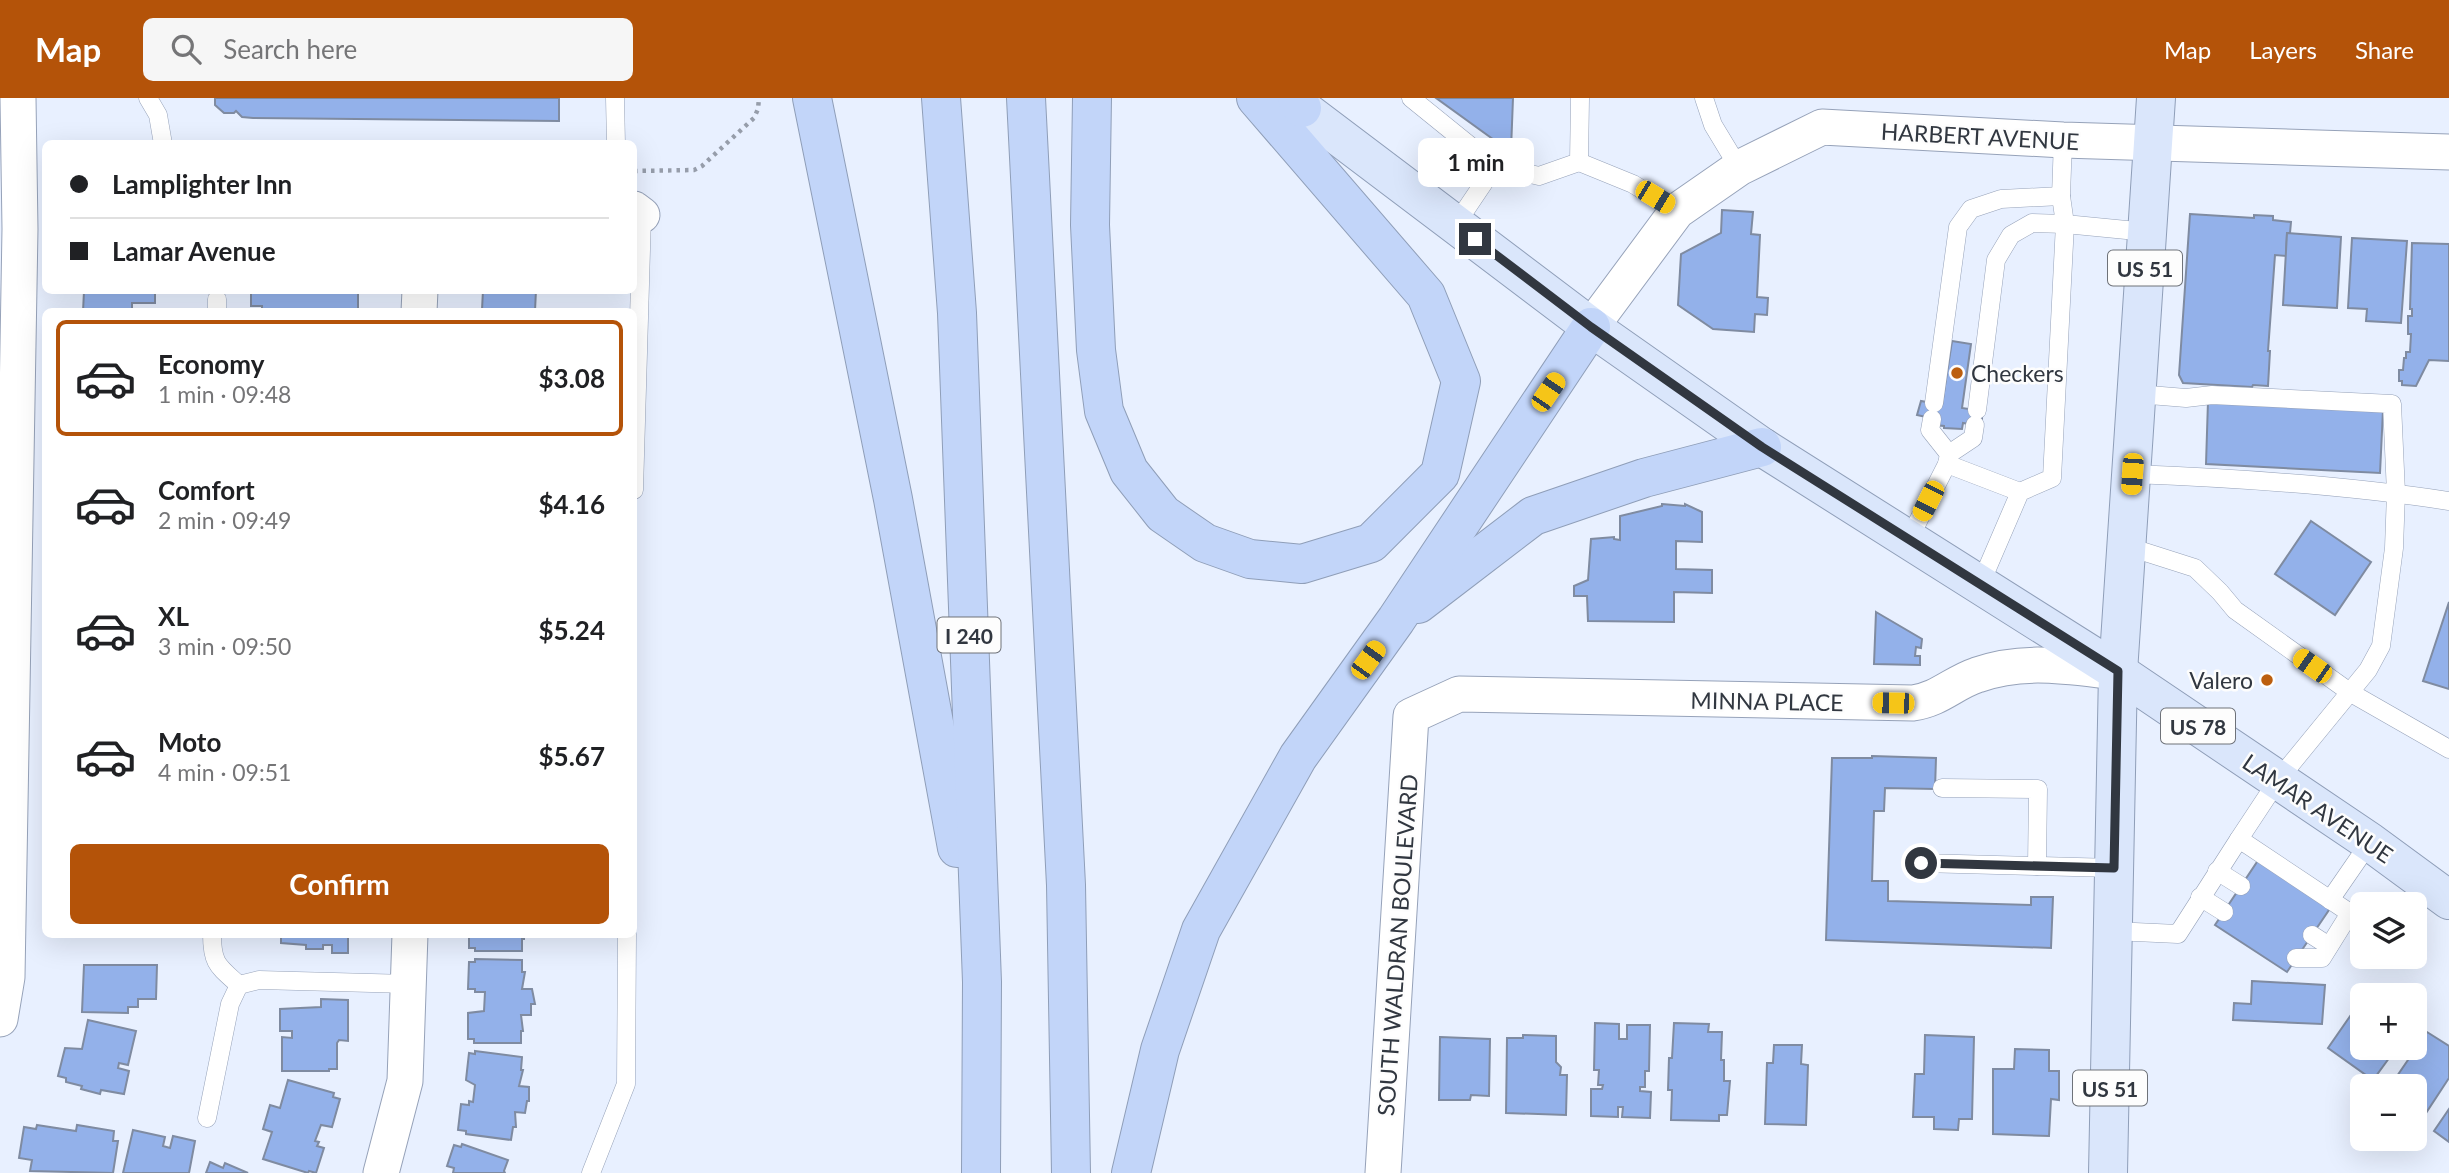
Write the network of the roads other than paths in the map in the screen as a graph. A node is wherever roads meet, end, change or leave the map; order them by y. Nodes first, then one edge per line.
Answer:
1 (18, 98) edge
2 (148, 98) edge
3 (615, 98) edge
4 (812, 98) edge
5 (941, 98) edge
6 (1026, 98) edge
7 (1092, 98) edge
8 (1256, 98) edge
9 (1411, 98) edge
10 (1580, 98) edge
11 (1704, 98) edge
12 (2156, 98) edge
13 (1296, 101) edge
14 (162, 140) edge
15 (616, 140) edge
16 (2063, 140) junction
17 (2153, 143) junction
18 (2449, 152) edge
19 (1578, 162) junction
20 (1495, 166) junction
21 (1739, 168) junction
22 (21, 191) edge
23 (2061, 196) junction
24 (1677, 211) junction
25 (638, 212) edge
26 (1456, 224) junction
27 (2065, 224) junction
28 (2147, 232) junction
29 (637, 282) edge
30 (1591, 327) junction
31 (9, 393) edge
32 (2137, 394) junction
33 (1762, 447) junction
34 (1947, 459) junction
35 (2132, 474) junction
36 (2020, 492) junction
37 (2396, 493) junction
38 (2449, 501) edge
39 (1909, 539) junction
40 (2126, 546) junction
41 (1980, 585) junction
42 (1396, 621) junction
43 (2118, 671) junction
44 (2351, 693) junction
45 (1411, 716) joint
46 (2449, 749) edge
47 (2278, 780) junction
48 (1942, 788) dead end
49 (2239, 839) junction
50 (2370, 842) junction
51 (1921, 863) dead end
52 (2037, 866) junction
53 (2114, 868) junction
54 (2217, 871) junction
55 (2241, 886) dead end
56 (2200, 897) junction
57 (2330, 900) junction
58 (2449, 900) edge
59 (2224, 912) dead end
60 (2113, 930) junction
61 (2312, 935) dead end
62 (212, 938) edge
63 (410, 938) edge
64 (627, 938) edge
65 (2329, 946) junction
66 (2296, 958) dead end
67 (982, 982) junction
68 (408, 984) junction
69 (239, 985) junction
70 (0, 1019) edge
71 (206, 1118) dead end
72 (381, 1173) edge
73 (591, 1173) edge
74 (981, 1173) edge
75 (1072, 1173) edge
76 (1131, 1173) edge
77 (1382, 1173) edge
78 (2108, 1173) edge

1 - 22 street
2 - 14 lane
3 - 15 lane
4 - 67 highway
5 - 67 highway, I 240
6 - 75 highway
7 - 8 highway
9 - 20 lane
10 - 19 lane
11 - 21 lane
12 - 17 main road, US 51
13 - 26 main road, LAMAR AVENUE / US 78
16 - 17 street, HARBERT AVENUE
16 - 21 street, HARBERT AVENUE
16 - 23 lane
17 - 18 street, HARBERT AVENUE
17 - 28 main road, US 51
19 - 20 lane
19 - 24 lane
20 - 26 lane
21 - 24 street, HARBERT AVENUE
22 - 31 street
23 - 27 lane
23 - 34 lane
24 - 30 street, HARBERT AVENUE
25 - 29 lane
26 - 30 main road, LAMAR AVENUE / US 78
27 - 28 lane
27 - 34 lane
27 - 36 lane
28 - 32 main road, US 51
30 - 33 main road, LAMAR AVENUE / US 78
30 - 42 highway
31 - 70 street
32 - 35 main road, US 51
32 - 37 lane
33 - 39 main road, LAMAR AVENUE / US 78
33 - 42 highway
34 - 36 lane
34 - 39 lane
35 - 37 lane
35 - 40 main road, US 51
36 - 41 lane
37 - 38 lane
37 - 44 lane
39 - 41 main road, LAMAR AVENUE / US 78
40 - 43 main road, US 51
40 - 44 lane
41 - 43 main road, LAMAR AVENUE / US 78
42 - 76 highway
43 - 45 street, MINNA PLACE
43 - 47 main road, LAMAR AVENUE / US 78
43 - 53 main road, US 51
44 - 46 lane
44 - 47 lane
45 - 77 street, SOUTH WALDRAN BOULEVARD
47 - 49 lane
47 - 50 main road, LAMAR AVENUE / US 78
48 - 52 lane
49 - 54 lane
49 - 57 lane
50 - 57 lane
50 - 58 main road, LAMAR AVENUE / US 78
51 - 52 lane
52 - 53 lane
53 - 60 main road, US 51
54 - 55 lane
54 - 56 lane
56 - 59 lane
56 - 60 lane
57 - 65 lane
60 - 78 main road, US 51
61 - 65 lane
62 - 69 lane
63 - 68 street
64 - 73 lane
65 - 66 lane
67 - 74 highway, I 240
68 - 69 lane
68 - 72 street
69 - 71 lane

